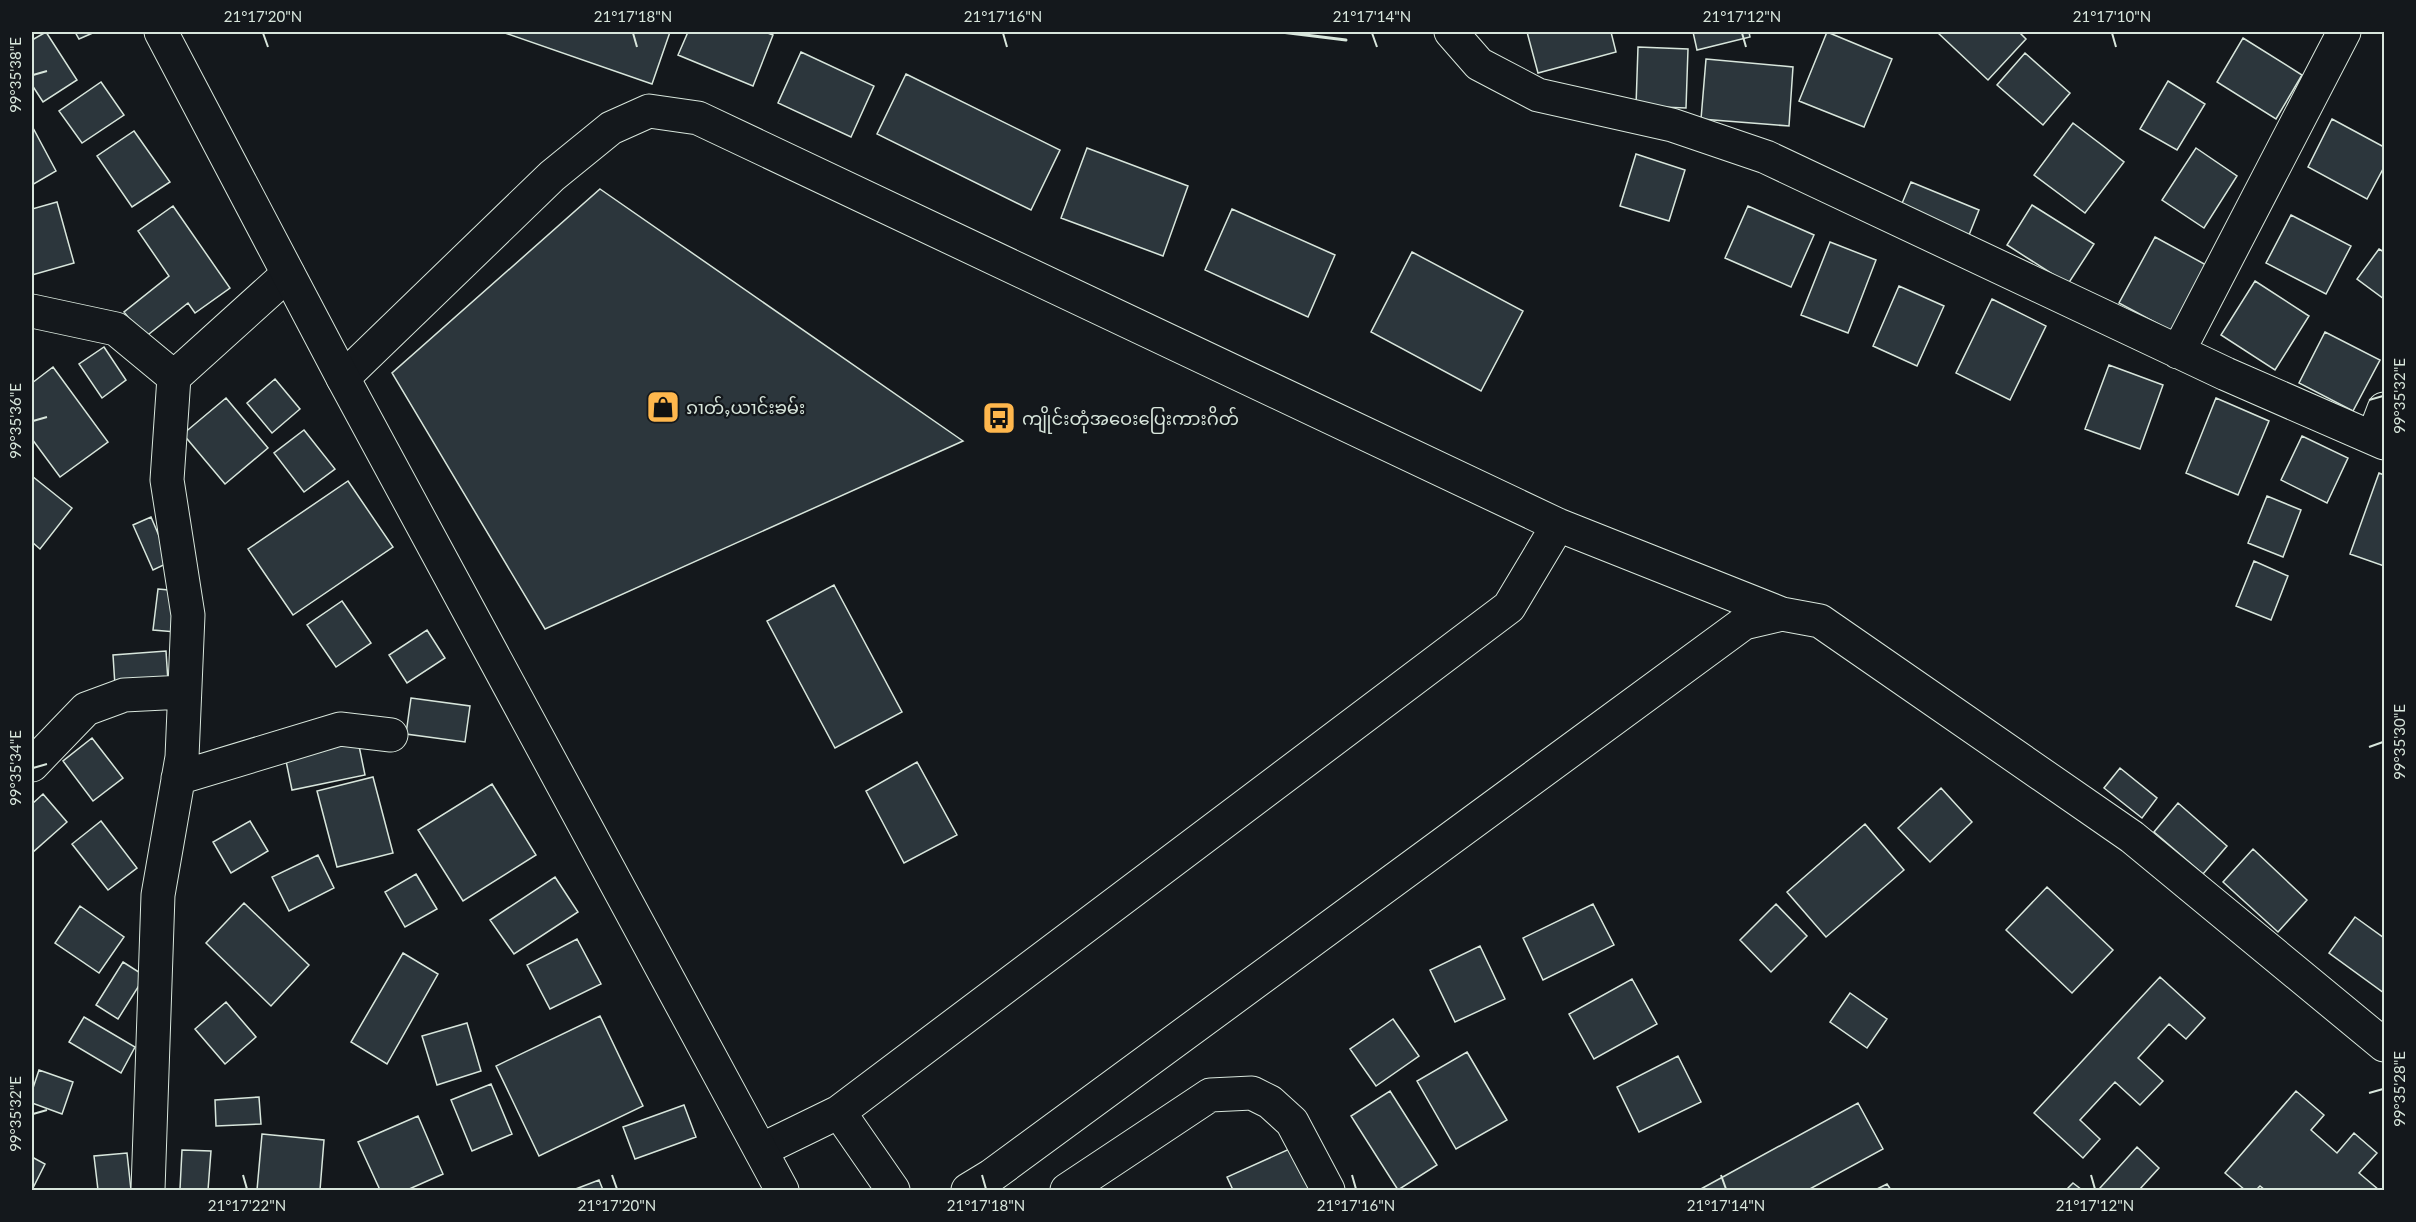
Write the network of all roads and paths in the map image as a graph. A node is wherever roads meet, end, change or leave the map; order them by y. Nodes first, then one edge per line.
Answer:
1 (161, 32) edge
2 (1451, 32) edge
3 (2344, 32) edge
4 (288, 274) junction
5 (32, 311) edge
6 (2178, 351) junction
7 (174, 377) junction
8 (343, 378) junction
9 (2381, 430) edge
10 (1558, 525) junction
11 (1782, 614) junction
12 (184, 692) junction
13 (391, 735) dead end
14 (32, 765) edge
15 (178, 778) junction
16 (2385, 1045) edge
17 (839, 1112) junction
18 (760, 1150) junction
19 (987, 1186) edge
20 (148, 1191) edge
21 (782, 1191) edge
22 (893, 1191) edge
23 (1067, 1191) edge
24 (1328, 1191) edge

1 - 4 main road
2 - 6 main road
3 - 6 main road
4 - 7 main road
4 - 8 main road
5 - 7 main road
6 - 9 main road
7 - 12 main road
8 - 10 main road
8 - 18 main road
10 - 11 main road
10 - 17 main road
11 - 16 main road
11 - 19 main road
12 - 14 main road
12 - 15 main road
13 - 15 main road
15 - 20 main road
17 - 18 main road
17 - 22 main road
18 - 21 main road
23 - 24 main road

